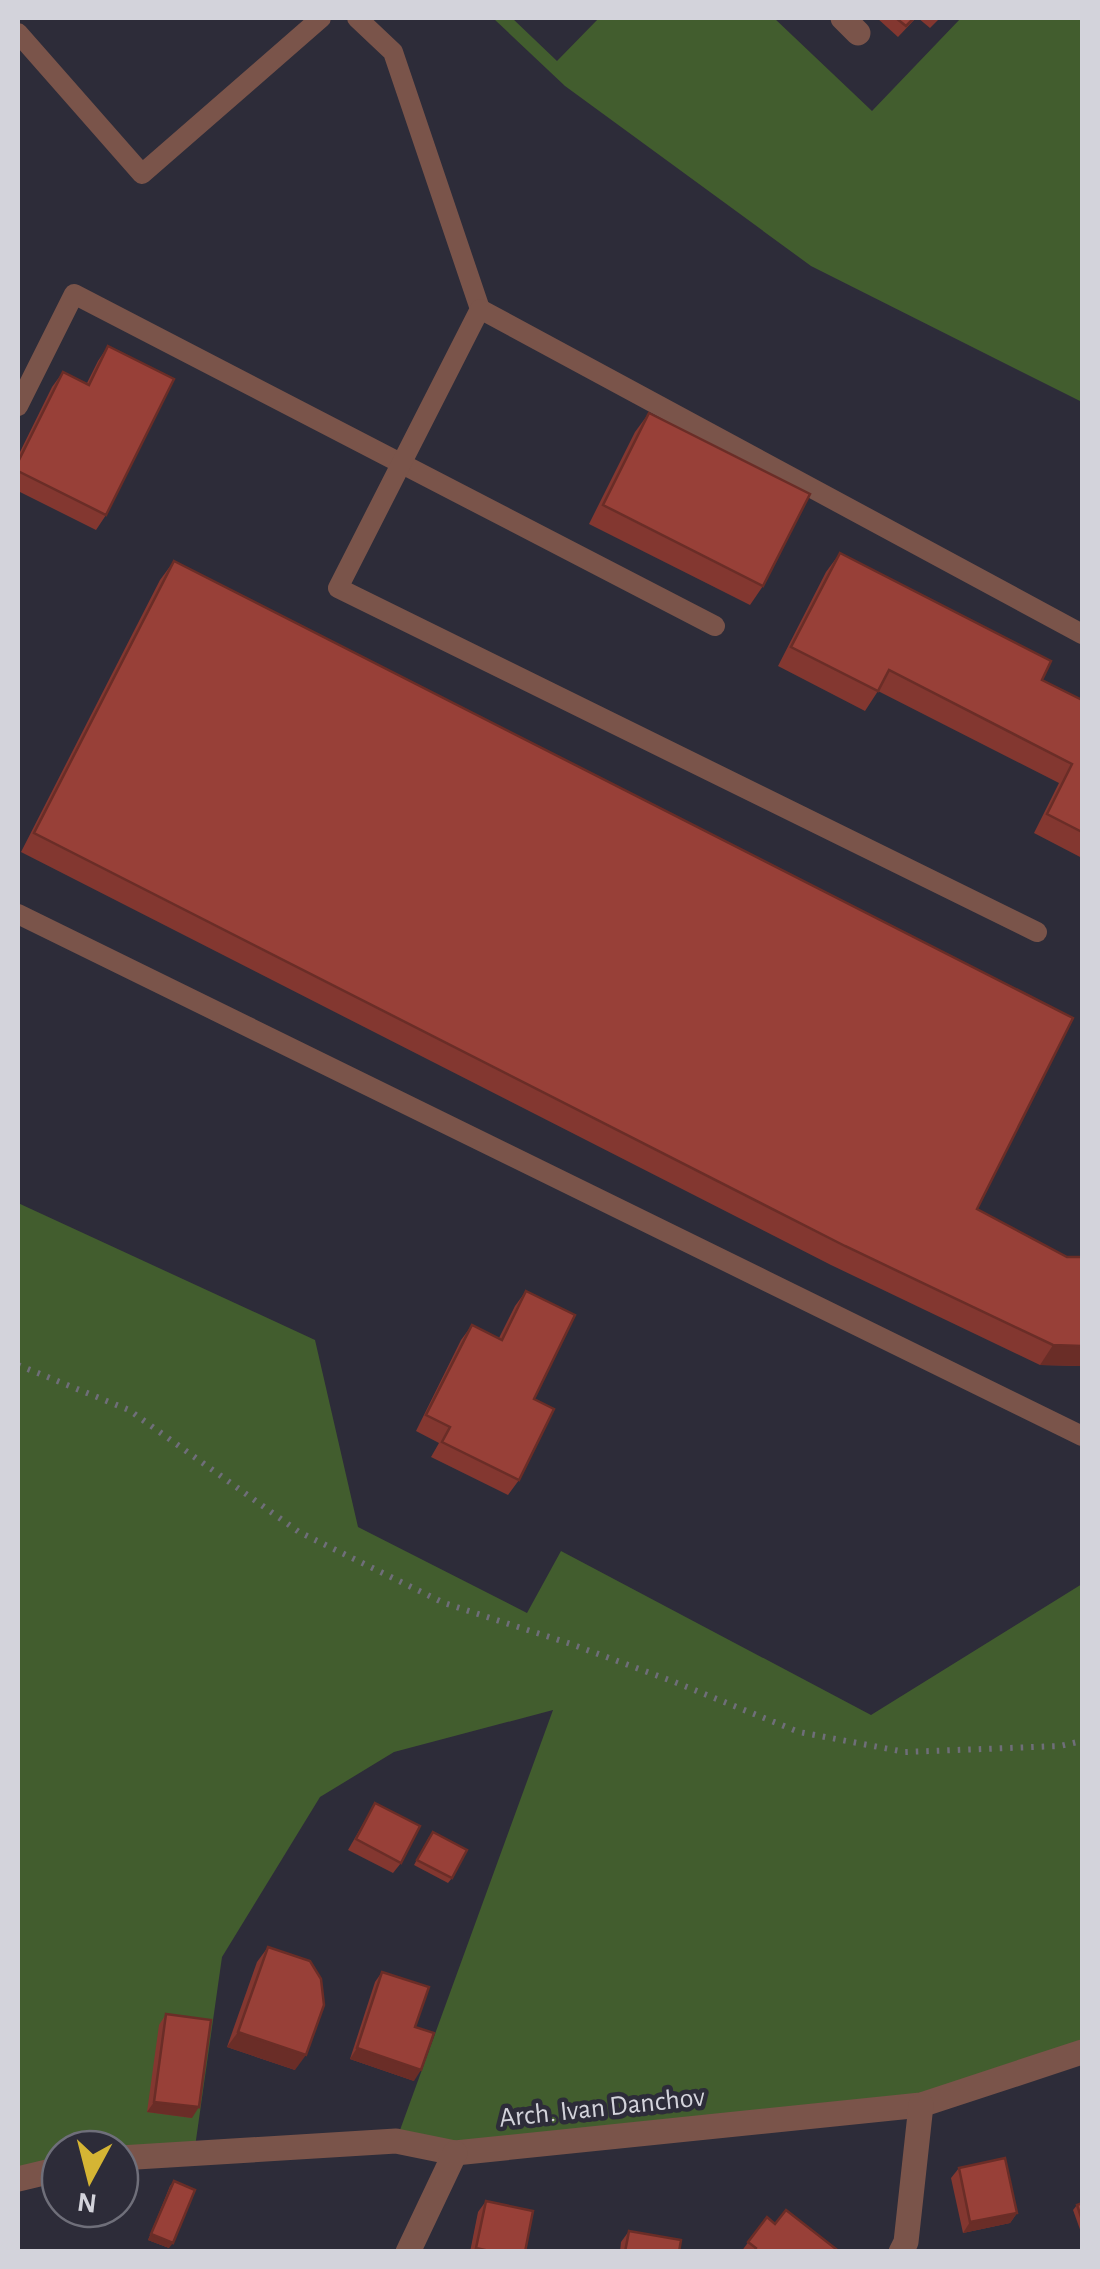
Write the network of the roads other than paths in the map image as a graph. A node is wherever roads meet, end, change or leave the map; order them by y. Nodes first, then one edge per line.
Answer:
1 (321, 18) edge
2 (357, 18) edge
3 (18, 34) edge
4 (480, 309) junction
5 (18, 406) edge
6 (401, 462) junction
7 (715, 626) dead end
8 (1082, 634) edge
9 (18, 914) edge
10 (1037, 932) dead end
11 (1082, 1436) edge
12 (1082, 2052) edge
13 (922, 2104) junction
14 (454, 2154) junction
15 (140, 2157) edge
16 (408, 2252) edge
17 (901, 2252) edge

1 - 3 lane
2 - 4 lane
4 - 6 lane
4 - 8 lane
5 - 6 lane
6 - 7 lane
6 - 10 lane
9 - 11 lane
12 - 13 street, Arch. Ivan Danchov
13 - 14 street, Arch. Ivan Danchov
13 - 17 street
14 - 15 street, Arch. Ivan Danchov
14 - 16 street

